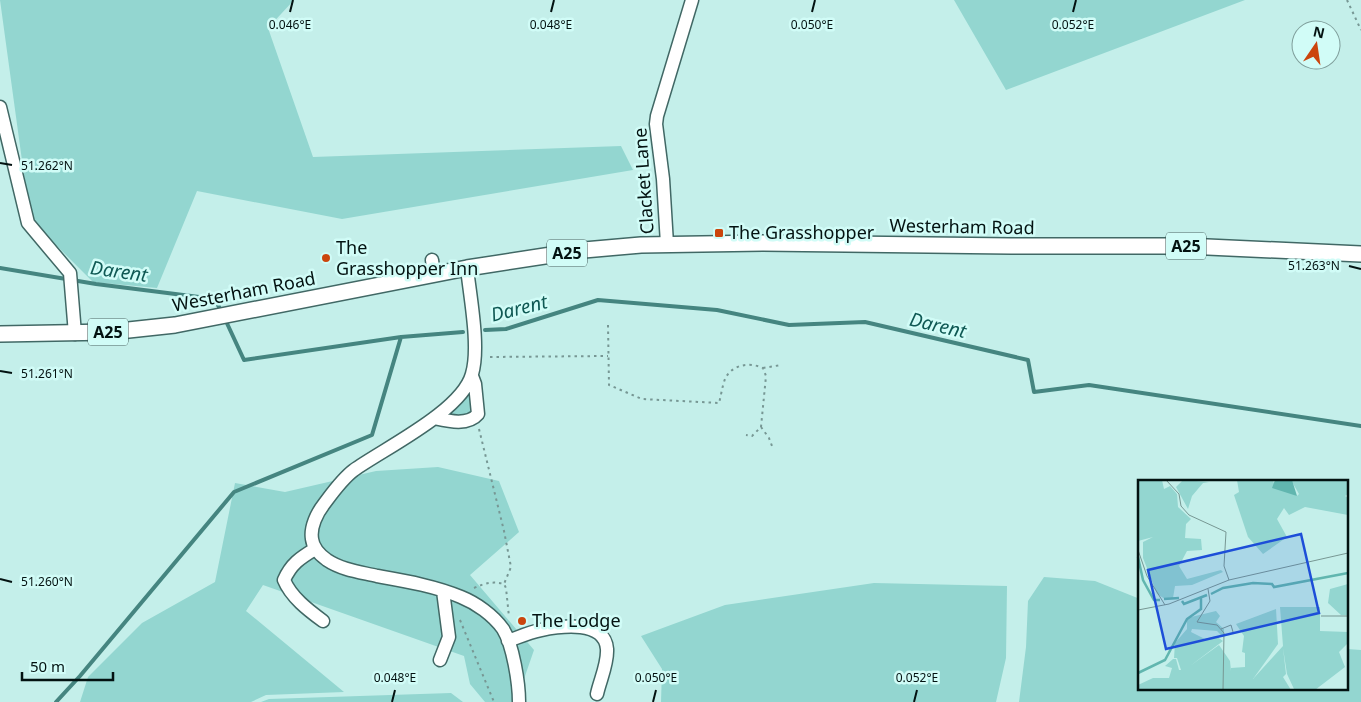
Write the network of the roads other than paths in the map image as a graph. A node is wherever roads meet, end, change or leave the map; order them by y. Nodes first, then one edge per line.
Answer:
1 (692, 0) edge
2 (0, 107) edge
3 (667, 244) junction
4 (1361, 254) edge
5 (467, 268) junction
6 (0, 334) edge
7 (75, 334) junction
8 (472, 376) junction
9 (434, 418) junction
10 (315, 549) junction
11 (443, 591) junction
12 (323, 621) dead end
13 (508, 641) junction
14 (440, 660) dead end
15 (596, 694) dead end
16 (519, 702) edge

1 - 3 street, Clacket Lane
2 - 7 street
3 - 4 main road, Westerham Road / A25
3 - 5 main road, Westerham Road / A25
5 - 7 main road, Westerham Road / A25
5 - 8 street
6 - 7 main road, Westerham Road / A25
8 - 9 street
8 - 9 street
9 - 10 street
10 - 11 street
10 - 12 street
11 - 13 street
11 - 14 street
13 - 15 street
13 - 16 street

